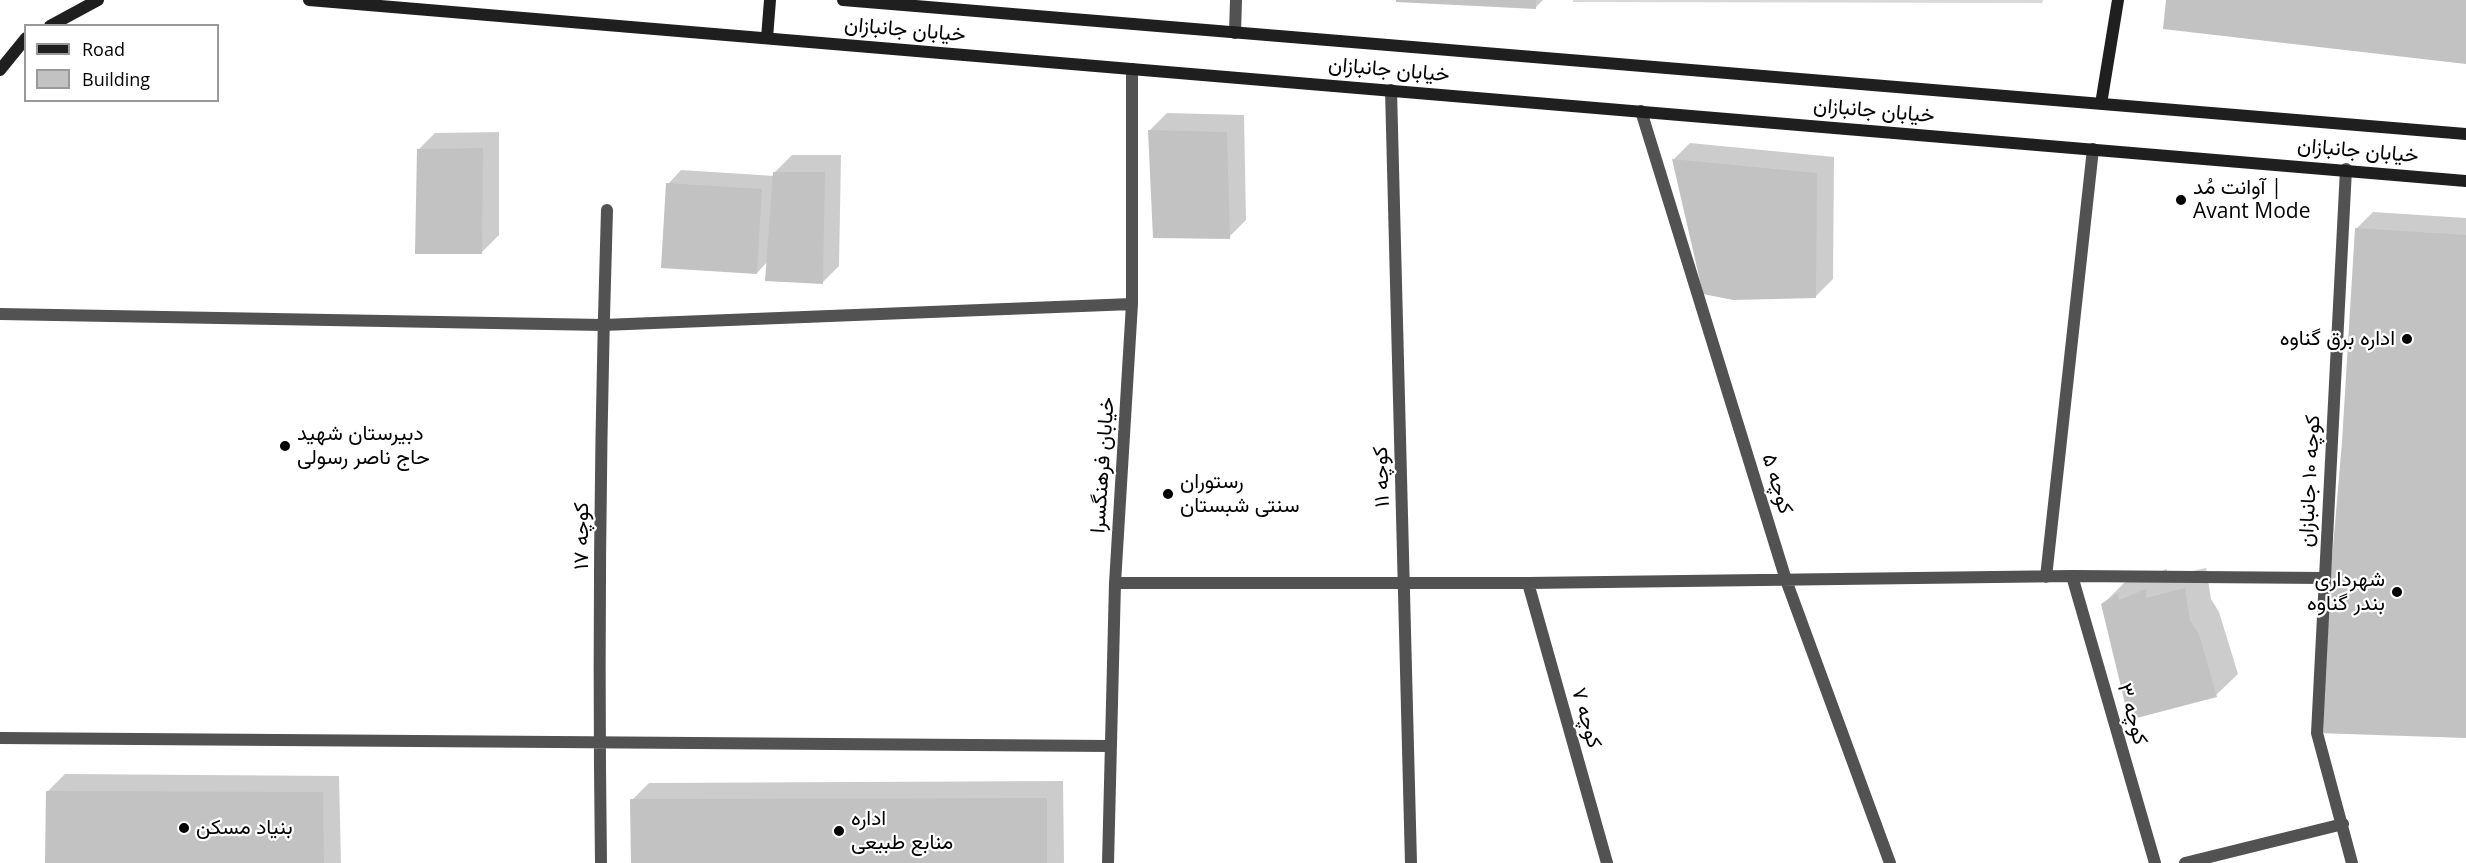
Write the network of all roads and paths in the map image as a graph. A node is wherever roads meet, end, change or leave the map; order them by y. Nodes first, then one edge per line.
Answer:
1 (98, 0) edge
2 (309, 0) edge
3 (770, 0) edge
4 (843, 0) edge
5 (1236, 0) edge
6 (2118, 0) edge
7 (54, 24) edge
8 (1235, 33) junction
9 (767, 38) junction
10 (24, 40) edge
11 (1132, 69) junction
12 (0, 70) edge
13 (1391, 90) junction
14 (2101, 104) junction
15 (1641, 111) junction
16 (2466, 134) edge
17 (2093, 149) junction
18 (2346, 169) junction
19 (2466, 181) edge
20 (607, 210) dead end
21 (1132, 304) junction
22 (0, 314) edge
23 (603, 326) junction
24 (2072, 576) junction
25 (2046, 577) junction
26 (2324, 579) junction
27 (1786, 580) junction
28 (1404, 582) junction
29 (1115, 583) junction
30 (1528, 583) junction
31 (0, 738) edge
32 (600, 742) junction
33 (1110, 746) junction
34 (2343, 824) junction
35 (601, 863) edge
36 (1108, 863) edge
37 (1411, 863) edge
38 (1607, 863) edge
39 (1890, 863) edge
40 (2155, 863) edge
41 (2185, 863) edge
42 (2352, 863) edge

1 - 7 main road
2 - 9 main road, خیابان جانبازان
3 - 9 main road
4 - 8 main road, خیابان جانبازان
5 - 8 street
6 - 14 main road
8 - 14 main road, خیابان جانبازان
9 - 11 main road, خیابان جانبازان
10 - 12 main road
11 - 13 main road, خیابان جانبازان
11 - 21 street, خیابان فرهنگسرا
13 - 15 main road, خیابان جانبازان
13 - 28 street, کوچه ۱۱
14 - 16 main road, خیابان جانبازان
15 - 17 main road, خیابان جانبازان
15 - 27 street, کوچه ۵
17 - 18 main road, خیابان جانبازان
17 - 25 street
18 - 19 main road, خیابان جانبازان
18 - 26 street, کوچه ۱۰ جانبازان
20 - 23 street, کوچه ۱۷
21 - 23 street
21 - 29 street, خیابان فرهنگسرا
22 - 23 street
23 - 32 street, کوچه ۱۷
24 - 25 street
24 - 26 street
24 - 40 street, کوچه ۳
25 - 27 street
26 - 34 street, کوچه ۱۰ جانبازان
27 - 30 street
27 - 39 street, کوچه ۵
28 - 29 street
28 - 30 street
28 - 37 street, کوچه ۱۱
29 - 33 street, خیابان فرهنگسرا
30 - 38 street, کوچه ۷
31 - 32 street
32 - 33 street
32 - 35 street, کوچه ۱۷
33 - 36 street, خیابان فرهنگسرا
34 - 41 street
34 - 42 street, کوچه ۱۰ جانبازان

